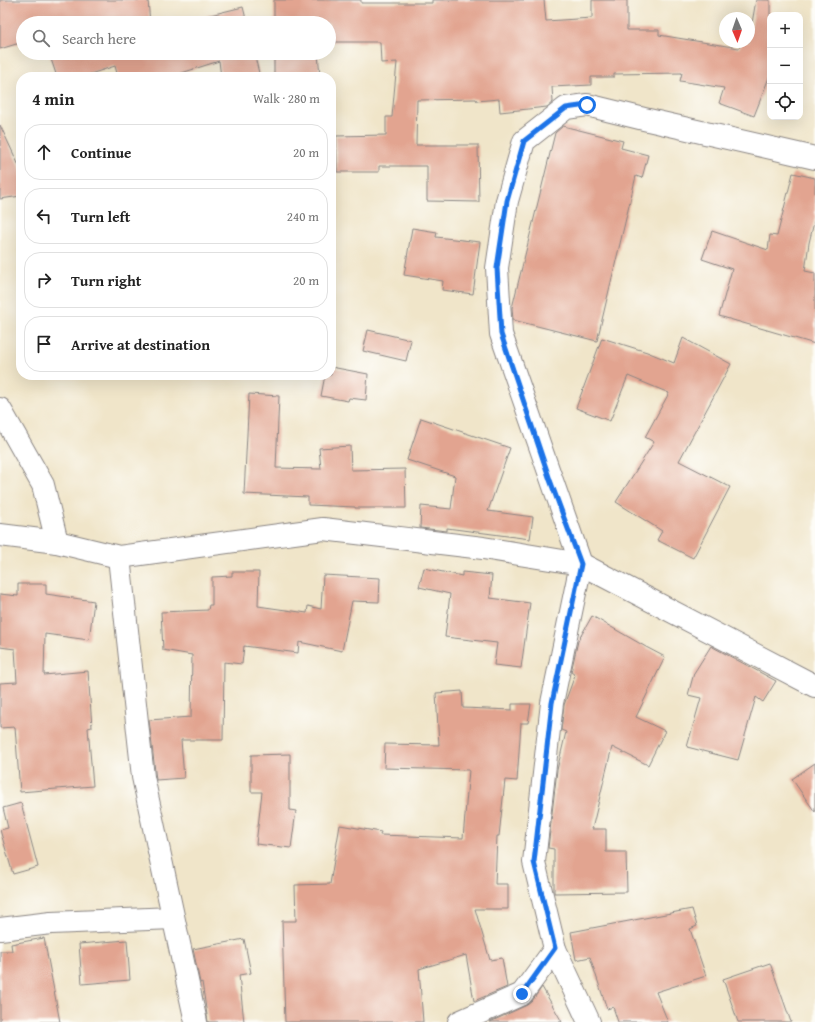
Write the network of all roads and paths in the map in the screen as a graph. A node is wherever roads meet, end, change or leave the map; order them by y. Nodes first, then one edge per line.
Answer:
1 (815, 158) edge
2 (0, 409) edge
3 (0, 535) edge
4 (57, 542) junction
5 (119, 557) junction
6 (581, 564) junction
7 (815, 686) edge
8 (173, 918) junction
9 (0, 929) edge
10 (555, 948) junction
11 (196, 1022) edge
12 (460, 1022) edge
13 (589, 1022) edge

1 - 6 street
2 - 4 street
3 - 4 street
4 - 5 street
5 - 6 street
5 - 8 street
6 - 7 street
6 - 10 street
8 - 9 street
8 - 11 street
10 - 12 street
10 - 13 street

